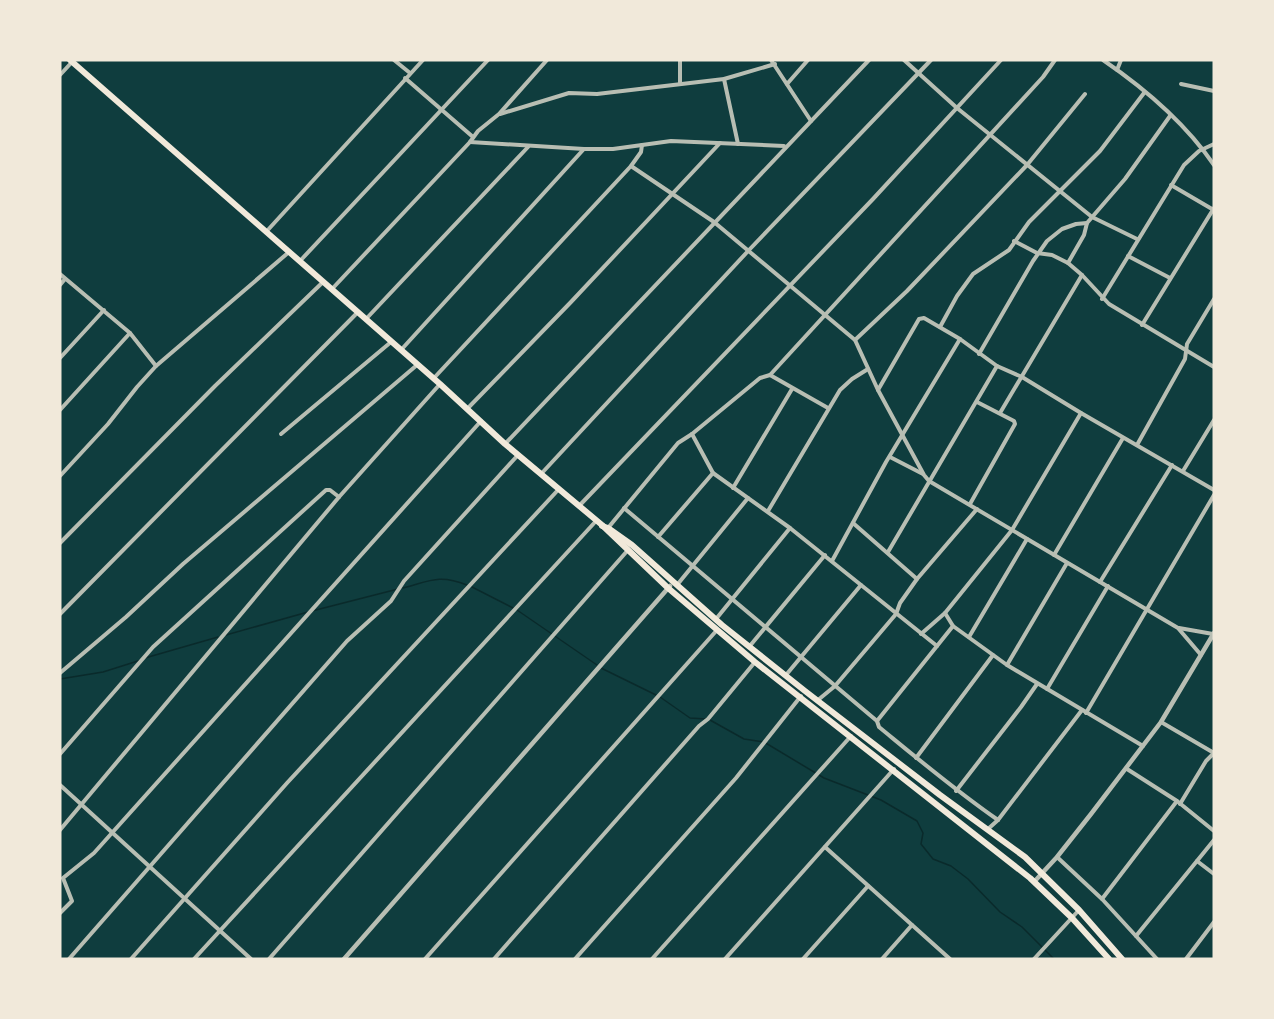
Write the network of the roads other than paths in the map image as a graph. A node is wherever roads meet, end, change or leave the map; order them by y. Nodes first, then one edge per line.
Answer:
1 (394, 60) edge
2 (423, 60) edge
3 (488, 60) edge
4 (547, 60) edge
5 (680, 60) edge
6 (808, 60) edge
7 (869, 60) edge
8 (904, 60) edge
9 (931, 60) edge
10 (1001, 60) edge
11 (1055, 60) edge
12 (1103, 60) edge
13 (1121, 60) edge
14 (71, 61) edge
15 (773, 62) edge
16 (1117, 70) junction
17 (410, 74) junction
18 (918, 74) junction
19 (60, 75) edge
20 (405, 78) junction
21 (724, 79) junction
22 (680, 83) junction
23 (787, 84) junction
24 (1181, 84) dead end
25 (1214, 91) edge
26 (1144, 93) junction
27 (1085, 94) dead end
28 (957, 108) junction
29 (440, 110) junction
30 (500, 114) junction
31 (1170, 116) junction
32 (811, 121) junction
33 (989, 134) junction
34 (473, 137) junction
35 (470, 142) junction
36 (720, 143) junction
37 (738, 144) junction
38 (1214, 144) edge
39 (642, 145) junction
40 (785, 146) junction
41 (528, 147) junction
42 (584, 149) junction
43 (1203, 149) junction
44 (1027, 165) junction
45 (1214, 165) edge
46 (631, 166) junction
47 (1171, 185) junction
48 (1059, 191) junction
49 (672, 193) junction
50 (1213, 208) edge
51 (1092, 217) junction
52 (714, 222) junction
53 (1087, 223) junction
54 (266, 232) junction
55 (1137, 239) junction
56 (1014, 241) junction
57 (749, 250) junction
58 (289, 252) junction
59 (1037, 253) junction
60 (1128, 256) junction
61 (299, 261) junction
62 (1068, 263) junction
63 (60, 274) edge
64 (1082, 275) junction
65 (1170, 278) junction
66 (65, 279) junction
67 (323, 282) junction
68 (60, 285) edge
69 (790, 285) junction
70 (332, 289) junction
71 (1102, 299) junction
72 (1214, 299) edge
73 (104, 310) junction
74 (358, 312) junction
75 (826, 314) junction
76 (365, 320) junction
77 (1142, 325) junction
78 (940, 327) junction
79 (130, 333) junction
80 (960, 339) junction
81 (855, 340) junction
82 (392, 341) junction
83 (400, 350) junction
84 (1186, 351) junction
85 (979, 354) junction
86 (60, 358) edge
87 (417, 364) junction
88 (156, 366) junction
89 (997, 366) junction
90 (1214, 367) edge
91 (868, 369) junction
92 (770, 375) junction
93 (1022, 377) junction
94 (434, 378) junction
95 (440, 384) junction
96 (792, 389) junction
97 (878, 390) junction
98 (976, 402) junction
99 (468, 408) junction
100 (828, 408) junction
101 (60, 410) edge
102 (1000, 413) junction
103 (1081, 413) junction
104 (1214, 420) edge
105 (481, 422) junction
106 (281, 434) dead end
107 (692, 434) junction
108 (903, 434) junction
109 (1123, 438) junction
110 (504, 444) junction
111 (1137, 445) junction
112 (518, 455) junction
113 (890, 457) junction
114 (1172, 464) junction
115 (1183, 471) junction
116 (713, 473) junction
117 (540, 475) junction
118 (924, 475) junction
119 (60, 476) edge
120 (929, 481) junction
121 (733, 488) junction
122 (558, 490) junction
123 (1214, 490) edge
124 (1214, 495) edge
125 (339, 497) junction
126 (748, 498) junction
127 (970, 504) junction
128 (578, 507) junction
129 (624, 508) junction
130 (977, 509) junction
131 (768, 511) junction
132 (854, 523) junction
133 (603, 526) junction
134 (790, 528) junction
135 (1012, 530) junction
136 (658, 537) junction
137 (1027, 539) junction
138 (60, 543) edge
139 (628, 550) junction
140 (888, 552) junction
141 (825, 555) junction
142 (1054, 555) junction
143 (832, 561) junction
144 (1066, 563) junction
145 (692, 567) junction
146 (917, 579) junction
147 (1100, 582) junction
148 (676, 583) junction
149 (861, 585) junction
150 (1108, 586) junction
151 (668, 588) junction
152 (731, 600) junction
153 (1148, 610) junction
154 (945, 613) junction
155 (60, 614) edge
156 (896, 614) junction
157 (716, 619) junction
158 (953, 626) junction
159 (766, 628) junction
160 (1178, 628) junction
161 (718, 630) junction
162 (1214, 633) edge
163 (921, 634) junction
164 (969, 637) junction
165 (937, 646) junction
166 (750, 647) junction
167 (993, 654) junction
168 (1201, 656) junction
169 (801, 657) junction
170 (755, 662) junction
171 (1007, 665) junction
172 (60, 673) edge
173 (786, 675) junction
174 (1037, 684) junction
175 (835, 686) junction
176 (1047, 690) junction
177 (805, 691) junction
178 (800, 697) junction
179 (818, 700) junction
180 (1084, 711) junction
181 (877, 721) junction
182 (1161, 722) junction
183 (851, 736) junction
184 (1143, 746) junction
185 (1214, 753) edge
186 (60, 754) edge
187 (916, 758) junction
188 (1127, 769) junction
189 (894, 770) junction
190 (60, 785) edge
191 (956, 791) junction
192 (1178, 803) junction
193 (82, 805) junction
194 (998, 820) junction
195 (988, 829) junction
196 (60, 830) edge
197 (112, 831) junction
198 (1214, 831) edge
199 (1214, 840) edge
200 (825, 847) junction
201 (1056, 857) junction
202 (1197, 861) junction
203 (150, 867) junction
204 (1042, 874) junction
205 (1214, 874) edge
206 (1034, 882) junction
207 (868, 886) junction
208 (185, 899) junction
209 (1102, 899) junction
210 (1079, 910) junction
211 (60, 913) edge
212 (1072, 918) junction
213 (1214, 922) edge
214 (912, 925) junction
215 (219, 931) junction
216 (1136, 936) junction
217 (69, 959) edge
218 (131, 959) edge
219 (194, 959) edge
220 (251, 959) edge
221 (269, 959) edge
222 (344, 959) edge
223 (425, 959) edge
224 (494, 959) edge
225 (574, 959) edge
226 (652, 959) edge
227 (725, 959) edge
228 (803, 959) edge
229 (882, 959) edge
230 (950, 959) edge
231 (1034, 959) edge
232 (1109, 959) edge
233 (1122, 959) edge
234 (1157, 959) edge
235 (1186, 959) edge

1 - 17 street
2 - 17 street
3 - 29 street
4 - 30 street
5 - 22 street
6 - 23 street
7 - 32 street
8 - 18 street
9 - 18 street
10 - 28 street
11 - 33 street
12 - 16 street
13 - 16 street
14 - 19 street
14 - 54 highway
15 - 21 street
15 - 23 street
16 - 26 street
17 - 20 street
18 - 28 street
18 - 57 street
20 - 29 street
20 - 54 street
21 - 22 street
21 - 37 street
22 - 30 street
23 - 32 street
24 - 25 street
26 - 31 street
26 - 48 street
27 - 44 street
28 - 33 street
28 - 69 street
29 - 34 street
29 - 61 street
30 - 34 street
31 - 43 street
31 - 51 street
32 - 40 street
33 - 44 street
33 - 75 street
34 - 35 street
35 - 41 street
35 - 70 street
36 - 37 street
36 - 39 street
36 - 49 street
37 - 40 street
38 - 43 street
39 - 42 street
39 - 46 street
40 - 52 street
41 - 42 street
41 - 76 street
42 - 83 street
43 - 45 street
43 - 47 street
44 - 48 street
44 - 81 street
46 - 49 street
46 - 94 street
47 - 50 street
47 - 55 street
48 - 51 street
48 - 56 street
49 - 52 street
49 - 99 street
50 - 65 street
51 - 53 street
51 - 55 street
52 - 57 street
52 - 110 street
53 - 59 street
53 - 62 street
54 - 58 highway
55 - 60 street
56 - 59 street
56 - 78 street
57 - 69 street
57 - 117 street
58 - 61 highway
58 - 88 street
59 - 62 street
59 - 85 street
60 - 65 street
60 - 71 street
61 - 67 highway
62 - 64 street
63 - 66 street
64 - 71 street
64 - 93 street
65 - 77 street
66 - 68 street
66 - 73 street
67 - 70 highway
67 - 138 street
69 - 75 street
69 - 128 street
70 - 74 highway
71 - 77 street
72 - 84 street
73 - 79 street
73 - 86 street
74 - 76 highway
74 - 155 street
75 - 81 street
75 - 92 street
76 - 82 highway
77 - 84 street
78 - 80 street
78 - 97 street
79 - 88 street
79 - 101 street
80 - 85 street
80 - 108 street
81 - 91 street
82 - 83 highway
82 - 106 street
83 - 87 highway
84 - 90 street
84 - 111 street
85 - 89 street
87 - 94 highway
87 - 172 street
88 - 119 street
89 - 93 street
89 - 98 street
91 - 97 street
91 - 100 street
92 - 96 street
92 - 107 street
93 - 102 street
93 - 103 street
94 - 95 highway
95 - 99 highway
95 - 125 street
96 - 100 street
96 - 121 street
97 - 108 street
98 - 102 street
98 - 120 street
99 - 105 highway
100 - 131 street
102 - 127 street
103 - 109 street
103 - 135 street
104 - 115 street
105 - 110 highway
105 - 197 street
107 - 116 street
107 - 129 street
108 - 113 street
108 - 118 street
109 - 111 street
109 - 142 street
110 - 112 highway
111 - 114 street
112 - 117 highway
112 - 203 street
113 - 118 street
113 - 132 street
114 - 115 street
114 - 147 street
115 - 123 street
116 - 121 street
116 - 136 street
117 - 122 highway
118 - 120 street
120 - 127 street
120 - 140 street
121 - 126 street
122 - 128 highway
122 - 208 street
124 - 153 street
125 - 186 street
125 - 193 street
126 - 131 street
126 - 145 street
127 - 130 street
128 - 133 highway
129 - 133 street
129 - 136 street
130 - 135 street
130 - 146 street
131 - 134 street
132 - 140 street
132 - 143 street
133 - 139 highway
133 - 148 highway
133 - 215 street
134 - 141 street
134 - 152 street
135 - 137 street
135 - 154 street
136 - 145 street
137 - 142 street
137 - 164 street
139 - 151 highway
139 - 221 street
140 - 146 street
141 - 143 street
141 - 159 street
142 - 144 street
143 - 149 street
144 - 147 street
144 - 171 street
145 - 148 street
145 - 152 street
146 - 156 street
147 - 150 street
148 - 151 street
148 - 157 highway
149 - 156 street
149 - 169 street
150 - 153 street
150 - 176 street
151 - 161 highway
151 - 222 street
152 - 157 street
152 - 159 street
153 - 160 street
153 - 180 street
154 - 158 street
154 - 163 street
156 - 163 street
156 - 175 street
157 - 166 highway
158 - 164 street
158 - 165 street
159 - 166 street
159 - 169 street
160 - 162 street
160 - 168 street
161 - 170 highway
161 - 223 street
162 - 168 street
163 - 165 street
164 - 167 street
165 - 181 street
166 - 173 highway
167 - 171 street
167 - 187 street
168 - 182 street
169 - 173 street
169 - 175 street
170 - 178 highway
170 - 224 street
171 - 174 street
173 - 177 highway
174 - 176 street
174 - 191 street
175 - 179 street
175 - 181 street
176 - 180 street
177 - 178 street
177 - 179 highway
178 - 183 highway
178 - 225 street
179 - 195 highway
180 - 184 street
180 - 194 street
181 - 187 street
182 - 184 street
182 - 185 street
183 - 189 highway
183 - 226 street
184 - 188 street
185 - 192 street
187 - 191 street
188 - 192 street
188 - 201 street
189 - 200 street
189 - 206 highway
190 - 193 street
191 - 194 street
192 - 198 street
192 - 209 street
193 - 196 street
193 - 197 street
194 - 195 street
195 - 204 highway
197 - 203 street
197 - 211 street
199 - 202 street
200 - 207 street
200 - 227 street
201 - 204 street
201 - 209 street
202 - 205 street
202 - 216 street
203 - 208 street
203 - 217 street
204 - 206 street
204 - 210 highway
206 - 212 highway
207 - 214 street
207 - 228 street
208 - 215 street
208 - 218 street
209 - 216 street
210 - 212 street
210 - 233 highway
212 - 231 street
212 - 232 highway
213 - 235 street
214 - 229 street
214 - 230 street
215 - 219 street
215 - 220 street
216 - 234 street

